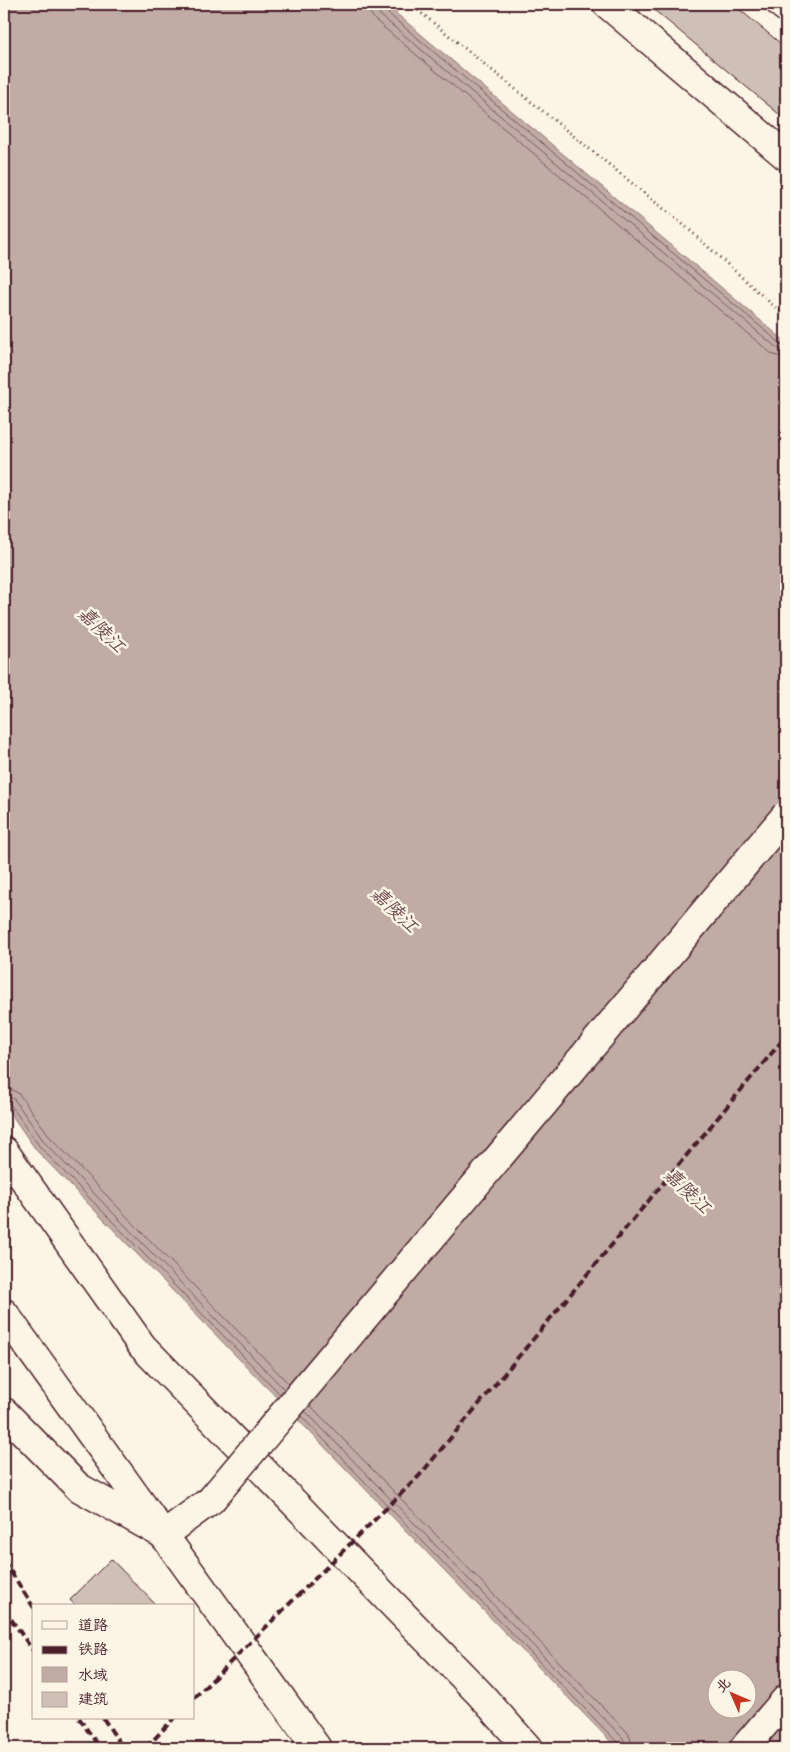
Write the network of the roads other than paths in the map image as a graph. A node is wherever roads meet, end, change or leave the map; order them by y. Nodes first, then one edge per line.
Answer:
1 (607, 4) edge
2 (781, 4) edge
3 (786, 8) edge
4 (786, 156) edge
5 (786, 815) edge
6 (4, 1151) edge
7 (4, 1313) edge
8 (4, 1412) edge
9 (163, 1534) junction
10 (786, 1699) edge
11 (317, 1748) edge
12 (528, 1748) edge
13 (744, 1748) edge

1 - 4 main road
2 - 3 main road
5 - 9 main road, bridge
6 - 12 main road
7 - 9 main road
8 - 9 main road
9 - 11 main road
10 - 13 main road

